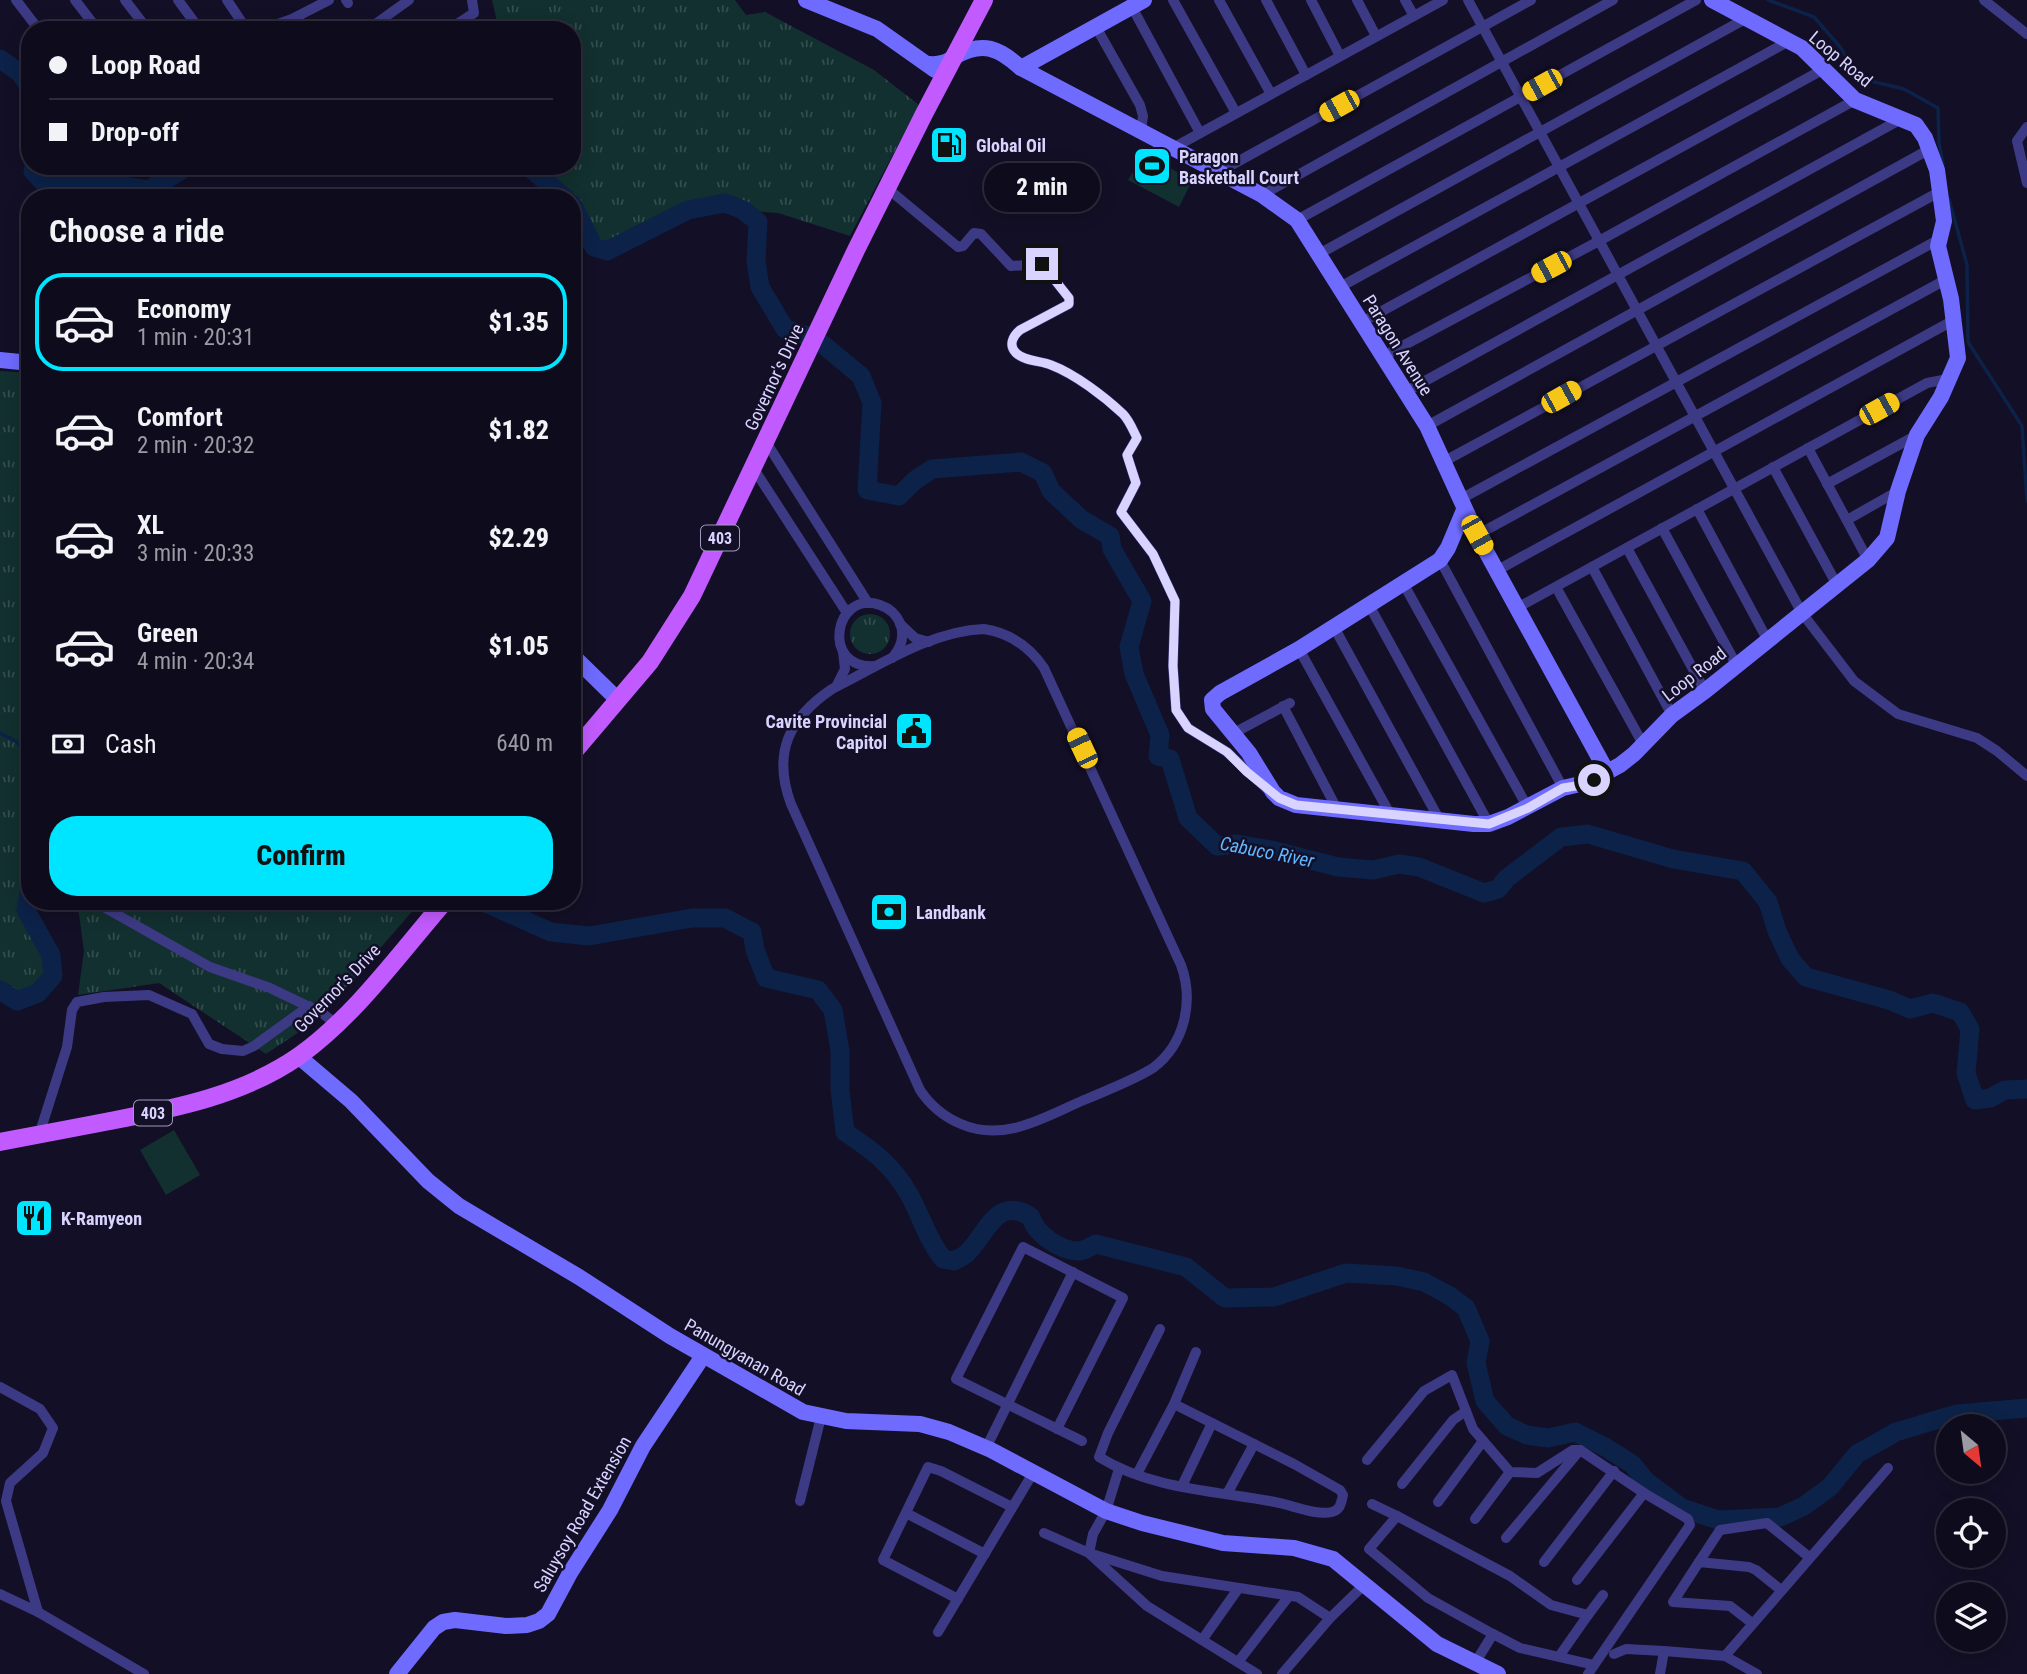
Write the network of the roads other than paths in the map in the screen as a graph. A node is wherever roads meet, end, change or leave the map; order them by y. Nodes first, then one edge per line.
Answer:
1 (16, 0) edge
2 (75, 0) edge
3 (125, 0) edge
4 (178, 0) edge
5 (228, 0) edge
6 (330, 0) edge
7 (409, 0) edge
8 (472, 0) edge
9 (806, 0) edge
10 (984, 0) edge
11 (1173, 0) edge
12 (1219, 0) edge
13 (1266, 0) edge
14 (1311, 0) edge
15 (1357, 0) edge
16 (1405, 0) edge
17 (1443, 0) edge
18 (1468, 0) edge
19 (1531, 0) edge
20 (1613, 0) edge
21 (1696, 0) edge
22 (1712, 0) edge
23 (1984, 0) edge
24 (1138, 3) edge
25 (1413, 16) junction
26 (1745, 19) junction
27 (32, 21) edge
28 (91, 21) edge
29 (141, 21) edge
30 (193, 21) edge
31 (241, 21) edge
32 (286, 21) edge
33 (380, 21) edge
34 (462, 21) edge
35 (1096, 27) junction
36 (1482, 27) junction
37 (968, 28) junction
38 (2027, 34) edge
39 (1376, 36) junction
40 (1789, 41) junction
41 (979, 46) junction
42 (1340, 56) junction
43 (953, 58) junction
44 (1501, 62) junction
45 (929, 64) junction
46 (1021, 68) junction
47 (1824, 69) junction
48 (1306, 75) junction
49 (1271, 94) junction
50 (1520, 97) junction
51 (1855, 100) junction
52 (926, 109) junction
53 (1236, 113) junction
54 (1903, 118) junction
55 (2027, 127) edge
56 (1141, 131) junction
57 (1540, 132) junction
58 (1200, 133) junction
59 (1173, 148) junction
60 (1930, 149) junction
61 (1559, 169) junction
62 (1219, 172) junction
63 (2027, 183) edge
64 (887, 188) junction
65 (1941, 191) junction
66 (1262, 195) junction
67 (1579, 205) junction
68 (1297, 220) junction
69 (1938, 240) junction
70 (1599, 241) junction
71 (1319, 254) junction
72 (1618, 275) junction
73 (1947, 279) junction
74 (1340, 287) junction
75 (1637, 311) junction
76 (1954, 320) junction
77 (1362, 323) junction
78 (1656, 346) junction
79 (1382, 357) junction
80 (0, 360) edge
81 (21, 362) edge
82 (1948, 379) junction
83 (1676, 382) junction
84 (1405, 392) junction
85 (1695, 416) junction
86 (1427, 426) junction
87 (1917, 435) junction
88 (766, 442) junction
89 (1808, 448) junction
90 (1714, 452) junction
91 (1443, 462) junction
92 (1773, 467) junction
93 (754, 469) junction
94 (1827, 484) junction
95 (1734, 489) junction
96 (1898, 491) junction
97 (1461, 505) junction
98 (1697, 509) junction
99 (1847, 520) junction
100 (1662, 528) junction
101 (1477, 535) junction
102 (1627, 548) junction
103 (1440, 560) junction
104 (1868, 560) junction
105 (1592, 567) junction
106 (1496, 571) junction
107 (1403, 583) junction
108 (1837, 585) junction
109 (1556, 587) junction
110 (868, 603) junction
111 (1369, 605) junction
112 (1517, 608) junction
113 (847, 613) junction
114 (1802, 613) junction
115 (900, 623) junction
116 (1334, 627) junction
117 (1768, 640) junction
118 (929, 642) junction
119 (1299, 649) junction
120 (843, 652) junction
121 (886, 662) junction
122 (581, 664) edge
123 (1737, 666) junction
124 (832, 689) junction
125 (1705, 691) junction
126 (618, 700) junction
127 (1672, 715) junction
128 (1234, 733) junction
129 (581, 743) edge
130 (1643, 744) junction
131 (1607, 772) junction
132 (2027, 776) edge
133 (1563, 788) junction
134 (1279, 798) junction
135 (1528, 808) junction
136 (1337, 809) junction
137 (1390, 814) junction
138 (1439, 820) junction
139 (1489, 824) junction
140 (109, 910) edge
141 (437, 910) edge
142 (309, 1006) junction
143 (336, 1024) junction
144 (298, 1056) junction
145 (39, 1135) junction
146 (0, 1143) edge
147 (1073, 1272) junction
148 (1160, 1329) dead end
149 (1196, 1352) dead end
150 (703, 1356) junction
151 (0, 1387) edge
152 (1007, 1404) junction
153 (1174, 1404) junction
154 (1466, 1410) junction
155 (821, 1417) junction
156 (1212, 1423) junction
157 (1057, 1429) junction
158 (1082, 1441) dead end
159 (1483, 1441) junction
160 (1254, 1444) junction
161 (986, 1448) junction
162 (1580, 1450) junction
163 (1367, 1460) dead end
164 (1888, 1468) dead end
165 (1119, 1469) junction
166 (1614, 1471) junction
167 (1510, 1472) junction
168 (1033, 1473) junction
169 (1137, 1474) junction
170 (1402, 1484) dead end
171 (1182, 1486) junction
172 (1644, 1493) junction
173 (1227, 1494) junction
174 (800, 1501) dead end
175 (1438, 1502) dead end
176 (1372, 1504) dead end
177 (1012, 1507) junction
178 (1106, 1511) junction
179 (906, 1513) junction
180 (1397, 1516) junction
181 (1475, 1518) dead end
182 (1044, 1532) dead end
183 (1506, 1538) dead end
184 (1088, 1553) junction
185 (985, 1554) junction
186 (1809, 1557) junction
187 (1544, 1562) dead end
188 (1699, 1562) junction
189 (1577, 1580) dead end
190 (1364, 1585) junction
191 (1238, 1588) junction
192 (1781, 1590) junction
193 (0, 1594) edge
194 (1603, 1595) dead end
195 (1289, 1596) junction
196 (958, 1600) junction
197 (38, 1612) junction
198 (1588, 1615) junction
199 (1330, 1618) junction
200 (1752, 1623) junction
201 (938, 1632) dead end
202 (1493, 1634) junction
203 (1202, 1640) junction
204 (1664, 1651) junction
205 (1615, 1654) dead end
206 (1560, 1656) junction
207 (1725, 1656) junction
208 (1238, 1662) junction
209 (1475, 1662) junction
210 (1591, 1669) edge
211 (144, 1674) edge
212 (397, 1674) edge
213 (1257, 1674) edge
214 (1282, 1674) edge
215 (1498, 1674) edge
216 (1660, 1674) edge
217 (1758, 1674) edge

1 - 27 street
2 - 28 street
3 - 29 street
4 - 30 street
5 - 31 street
6 - 32 street
7 - 33 street
8 - 34 street
9 - 45 street
10 - 37 main road, Governor's Drive / 403
11 - 53 street
12 - 49 street
13 - 48 street
14 - 42 street
15 - 39 street
16 - 25 street
17 - 25 street
18 - 36 street
19 - 36 street
20 - 44 street
21 - 50 street
22 - 26 street, Loop Road
23 - 38 street
24 - 35 street
24 - 58 street
25 - 39 street
26 - 40 street, Loop Road
26 - 57 street
35 - 46 street
35 - 56 street
36 - 44 street
36 - 62 street
37 - 41 street
37 - 43 main road, Governor's Drive / 403
39 - 42 street
40 - 47 street, Loop Road
40 - 61 street
41 - 43 street
41 - 46 street, Paragon Avenue
42 - 48 street
43 - 45 street
43 - 52 main road, Governor's Drive / 403
44 - 50 street
44 - 66 street
45 - 52 street
46 - 56 street, Paragon Avenue
47 - 51 street, Loop Road
47 - 67 street
48 - 49 street
49 - 53 street
50 - 57 street
50 - 68 street
51 - 54 street, Loop Road
51 - 70 street
52 - 64 main road, Governor's Drive / 403
53 - 58 street
54 - 60 street, Loop Road
54 - 72 street
55 - 63 street
56 - 59 street, Paragon Avenue
57 - 61 street
57 - 71 street
58 - 59 street
59 - 62 street, Paragon Avenue
60 - 65 street, Loop Road
60 - 75 street
61 - 67 street
61 - 74 street
62 - 66 street, Paragon Avenue
64 - 88 main road, Governor's Drive / 403
64 - 134 street
65 - 69 street, Loop Road
65 - 78 street
66 - 68 street, Paragon Avenue
67 - 70 street
67 - 77 street
68 - 71 street, Paragon Avenue
69 - 73 street, Loop Road
69 - 83 street
70 - 72 street
70 - 79 street
71 - 74 street, Paragon Avenue
72 - 75 street
72 - 84 street
73 - 76 street, Loop Road
73 - 85 street
74 - 77 street, Paragon Avenue
75 - 78 street
75 - 86 street
76 - 82 street, Loop Road
76 - 90 street
77 - 79 street, Paragon Avenue
78 - 83 street
78 - 91 street
79 - 84 street, Paragon Avenue
80 - 81 street
82 - 87 street, Loop Road
82 - 89 street
83 - 85 street
83 - 97 street
84 - 86 street, Paragon Avenue
85 - 90 street
85 - 101 street
86 - 91 street, Paragon Avenue
87 - 94 street
87 - 96 street, Loop Road
88 - 93 main road, Governor's Drive / 403
88 - 110 street
89 - 92 street
89 - 94 street
90 - 95 street
90 - 106 street
91 - 97 street, Paragon Avenue
92 - 95 street
92 - 108 street
93 - 113 street
93 - 126 main road, Governor's Drive / 403
94 - 99 street
95 - 98 street
95 - 114 street
96 - 99 street
96 - 104 street, Loop Road
97 - 101 street, Paragon Avenue
97 - 103 street
98 - 100 street
98 - 117 street
99 - 104 street
100 - 102 street
100 - 123 street
101 - 106 street, Paragon Avenue
102 - 105 street
102 - 125 street
103 - 107 street
103 - 133 street
104 - 108 street, Loop Road
105 - 109 street
105 - 127 street
106 - 112 street, Paragon Avenue
107 - 111 street
107 - 135 street
108 - 114 street, Loop Road
109 - 112 street
109 - 130 street
110 - 113 street
110 - 115 street
111 - 116 street
111 - 139 street
112 - 131 street, Paragon Avenue
113 - 120 street
114 - 117 street, Loop Road
114 - 132 street
115 - 118 street
115 - 121 street
116 - 119 street
116 - 138 street
117 - 123 street, Loop Road
118 - 121 street
118 - 124 street
119 - 128 street
119 - 137 street
120 - 121 street
120 - 124 street
121 - 124 street
122 - 126 street
123 - 125 street, Loop Road
125 - 127 street, Loop Road
126 - 129 main road, Governor's Drive / 403
127 - 130 street, Loop Road
128 - 134 street
128 - 136 street
130 - 131 street, Loop Road
131 - 133 street, Loop Road
133 - 135 street, Loop Road
134 - 136 street, Loop Road
135 - 139 street, Loop Road
136 - 137 street, Loop Road
137 - 138 street, Loop Road
138 - 139 street, Loop Road
140 - 142 street
141 - 143 main road, Governor's Drive / 403
142 - 143 street
142 - 145 street
143 - 144 main road, Governor's Drive / 403
144 - 145 main road, Governor's Drive / 403
144 - 150 street, Panungyanan Road
145 - 146 main road, Governor's Drive / 403
147 - 152 street
147 - 152 street
147 - 157 street
148 - 165 street
149 - 153 street
150 - 155 street, Panungyanan Road
150 - 212 street, Saluysoy Road Extension
151 - 197 street
152 - 157 street
152 - 161 street
153 - 156 street
153 - 169 street
154 - 159 street
154 - 163 street
154 - 170 street
155 - 161 street, Panungyanan Road
155 - 174 street
156 - 160 street
156 - 171 street
157 - 158 street
159 - 167 street
159 - 175 street
160 - 173 street
160 - 173 street
161 - 168 street, Panungyanan Road
162 - 166 street
162 - 167 street
162 - 183 street
164 - 186 street
165 - 169 street
165 - 178 street
166 - 172 street
166 - 187 street
167 - 181 street
168 - 177 street
168 - 178 street, Panungyanan Road
169 - 171 street
171 - 173 street
172 - 189 street
172 - 210 street
176 - 180 street
177 - 179 street
177 - 185 street
178 - 184 street
178 - 190 street, Panungyanan Road
179 - 185 street
179 - 196 street
180 - 198 street
180 - 202 street
182 - 184 street
184 - 191 street
184 - 203 street
185 - 196 street
186 - 188 street
186 - 192 street
188 - 192 street
188 - 200 street
190 - 199 street
190 - 209 street, Panungyanan Road
191 - 195 street
191 - 203 street
192 - 200 street
193 - 197 street
194 - 198 street
195 - 199 street
195 - 208 street
196 - 201 street
197 - 211 street
198 - 206 street
199 - 214 street
200 - 207 street
202 - 206 street
202 - 209 street
203 - 208 street
204 - 205 street
204 - 207 street
204 - 216 street
206 - 210 street
207 - 217 street
208 - 213 street
209 - 215 street, Panungyanan Road

